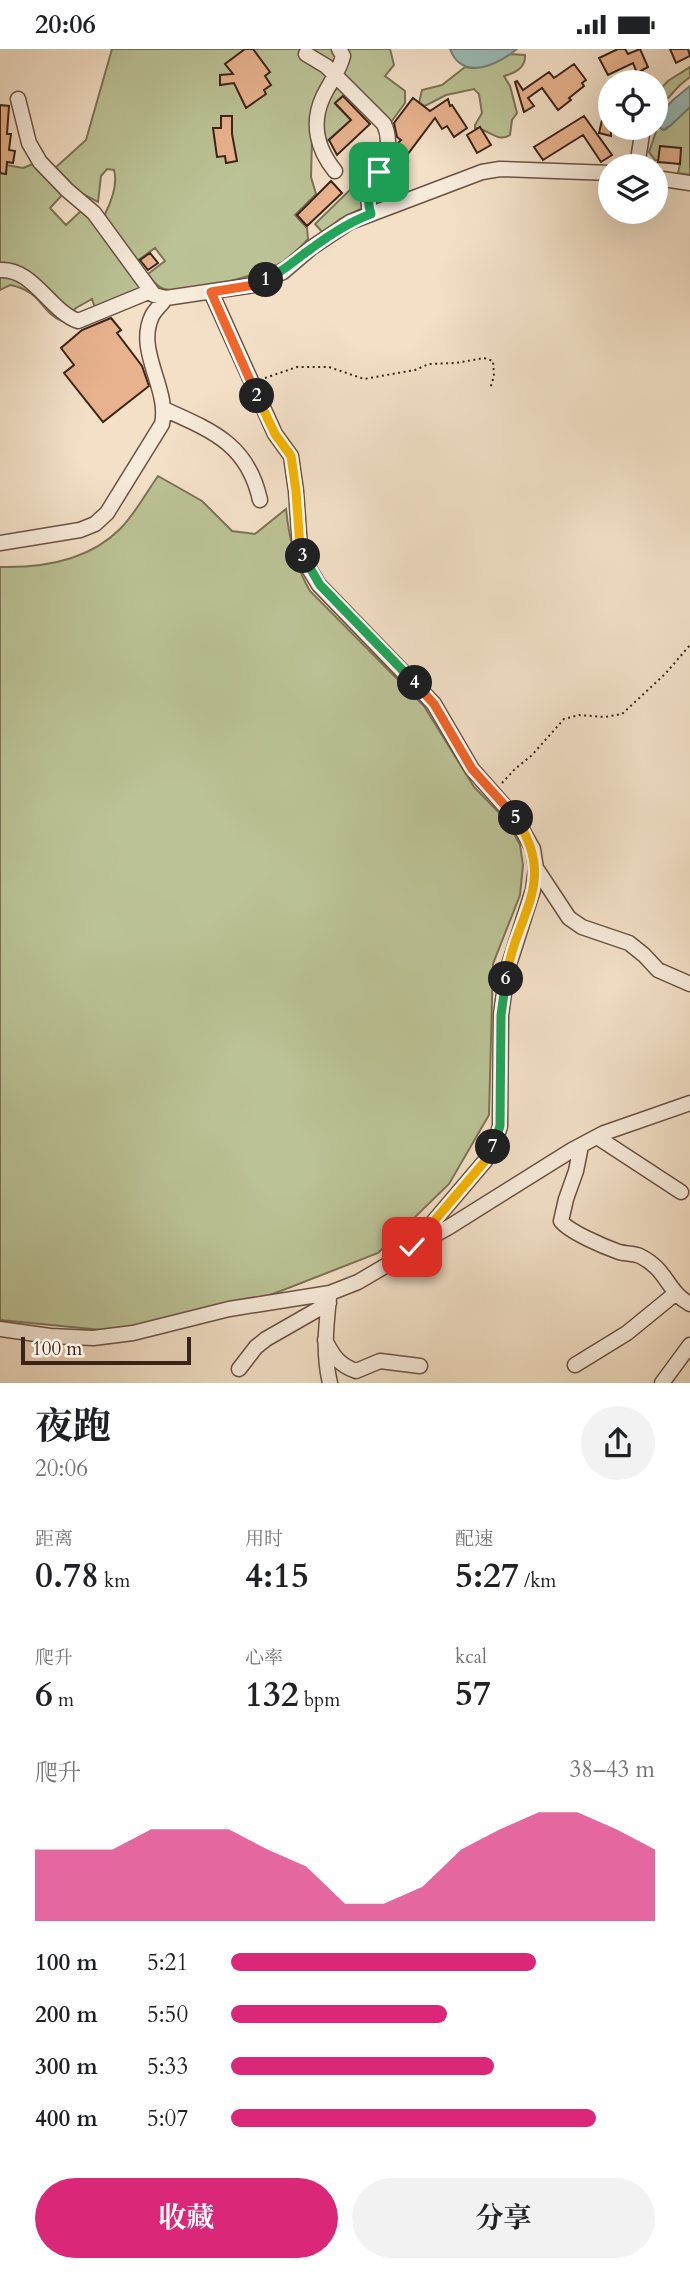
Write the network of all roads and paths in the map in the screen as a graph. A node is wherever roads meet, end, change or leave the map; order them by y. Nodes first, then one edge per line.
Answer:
1 (339, 49) edge
2 (306, 54) dead end
3 (336, 77) junction
4 (18, 99) dead end
5 (335, 171) dead end
6 (598, 173) edge
7 (668, 180) edge
8 (690, 183) edge
9 (371, 214) junction
10 (0, 270) edge
11 (151, 291) junction
12 (211, 292) junction
13 (166, 299) junction
14 (251, 382) junction
15 (490, 389) dead end
16 (166, 410) junction
17 (260, 500) dead end
18 (0, 543) edge
19 (690, 645) edge
20 (492, 794) junction
21 (536, 868) junction
22 (690, 984) edge
23 (690, 1103) edge
24 (597, 1137) junction
25 (581, 1146) junction
26 (681, 1192) dead end
27 (412, 1247) junction
28 (676, 1293) junction
29 (329, 1298) junction
30 (690, 1304) edge
31 (0, 1329) edge
32 (325, 1340) junction
33 (690, 1345) edge
34 (575, 1365) dead end
35 (420, 1366) dead end
36 (239, 1369) dead end
37 (330, 1383) edge
38 (662, 1383) edge

1 - 3 street
2 - 3 street
3 - 5 street
3 - 9 street
4 - 11 street
6 - 9 street
7 - 8 street
9 - 12 street
10 - 11 street
11 - 13 street
12 - 13 street
12 - 14 street
13 - 16 street
14 - 15 path
14 - 20 street
16 - 17 street
16 - 18 street
19 - 20 path
20 - 21 street
21 - 22 street
21 - 27 street
23 - 24 street
24 - 25 street
24 - 26 street
25 - 27 street
25 - 28 street
27 - 29 street
28 - 30 street
28 - 34 street
29 - 31 street
29 - 32 street
29 - 36 street
32 - 35 street
32 - 37 street
33 - 38 street

